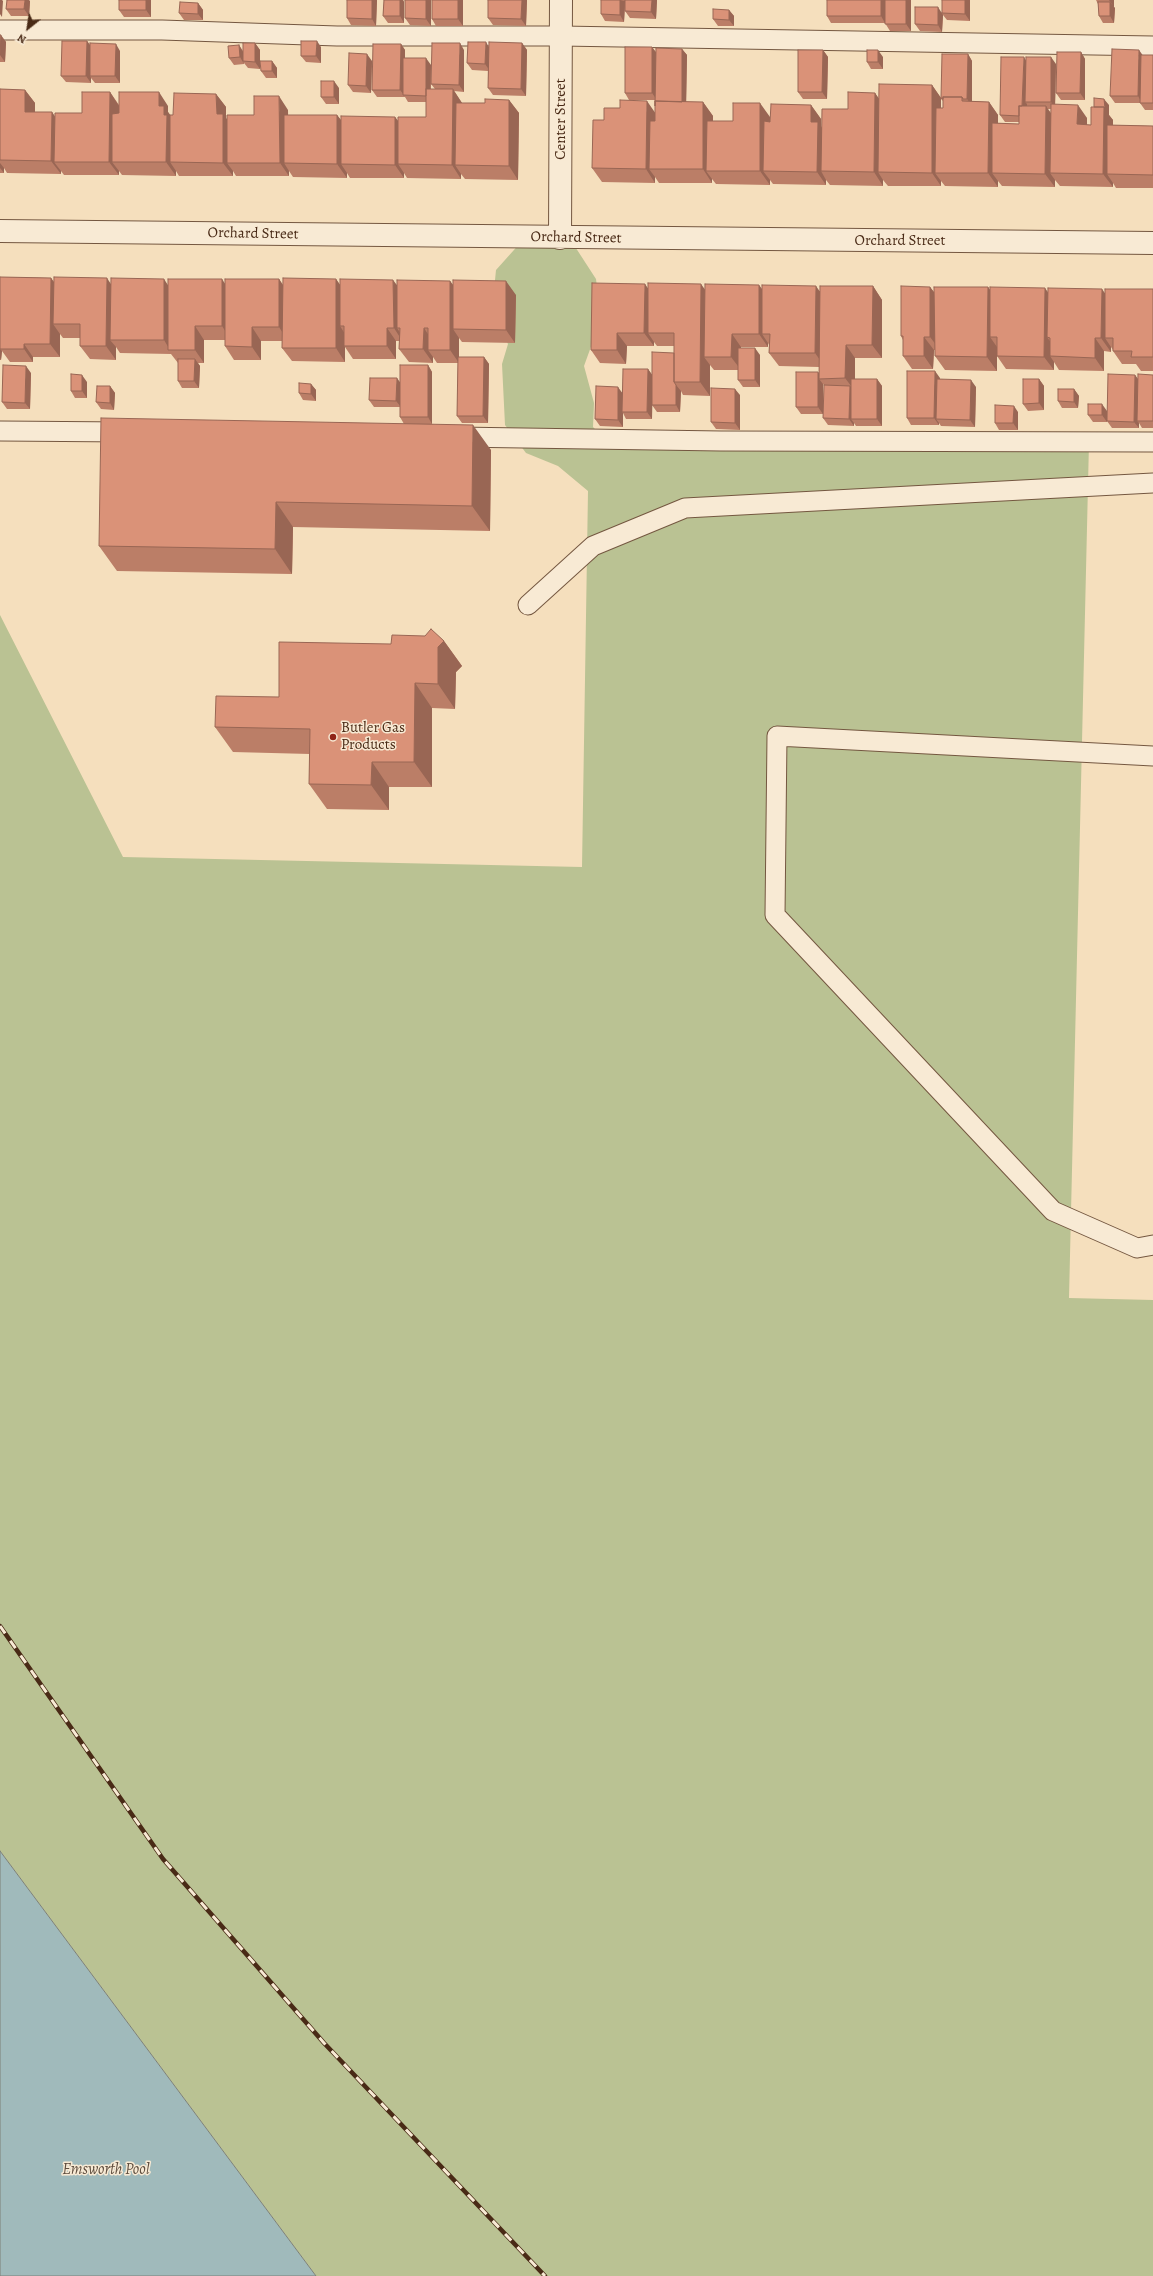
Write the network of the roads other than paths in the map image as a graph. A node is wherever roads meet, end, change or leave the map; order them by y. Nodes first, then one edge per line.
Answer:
1 (562, 0) edge
2 (0, 30) edge
3 (561, 36) junction
4 (1153, 46) edge
5 (0, 231) edge
6 (560, 238) junction
7 (1153, 243) edge
8 (0, 431) edge
9 (143, 433) edge
10 (438, 437) edge
11 (1153, 442) edge
12 (1153, 483) edge
13 (528, 605) dead end
14 (1153, 756) edge
15 (1153, 1245) edge

1 - 3 street, Center Street
2 - 3 lane
3 - 4 lane
3 - 6 street, Center Street
5 - 6 street, Orchard Street
6 - 7 street, Orchard Street
8 - 9 lane
10 - 11 lane
12 - 13 lane
14 - 15 lane

